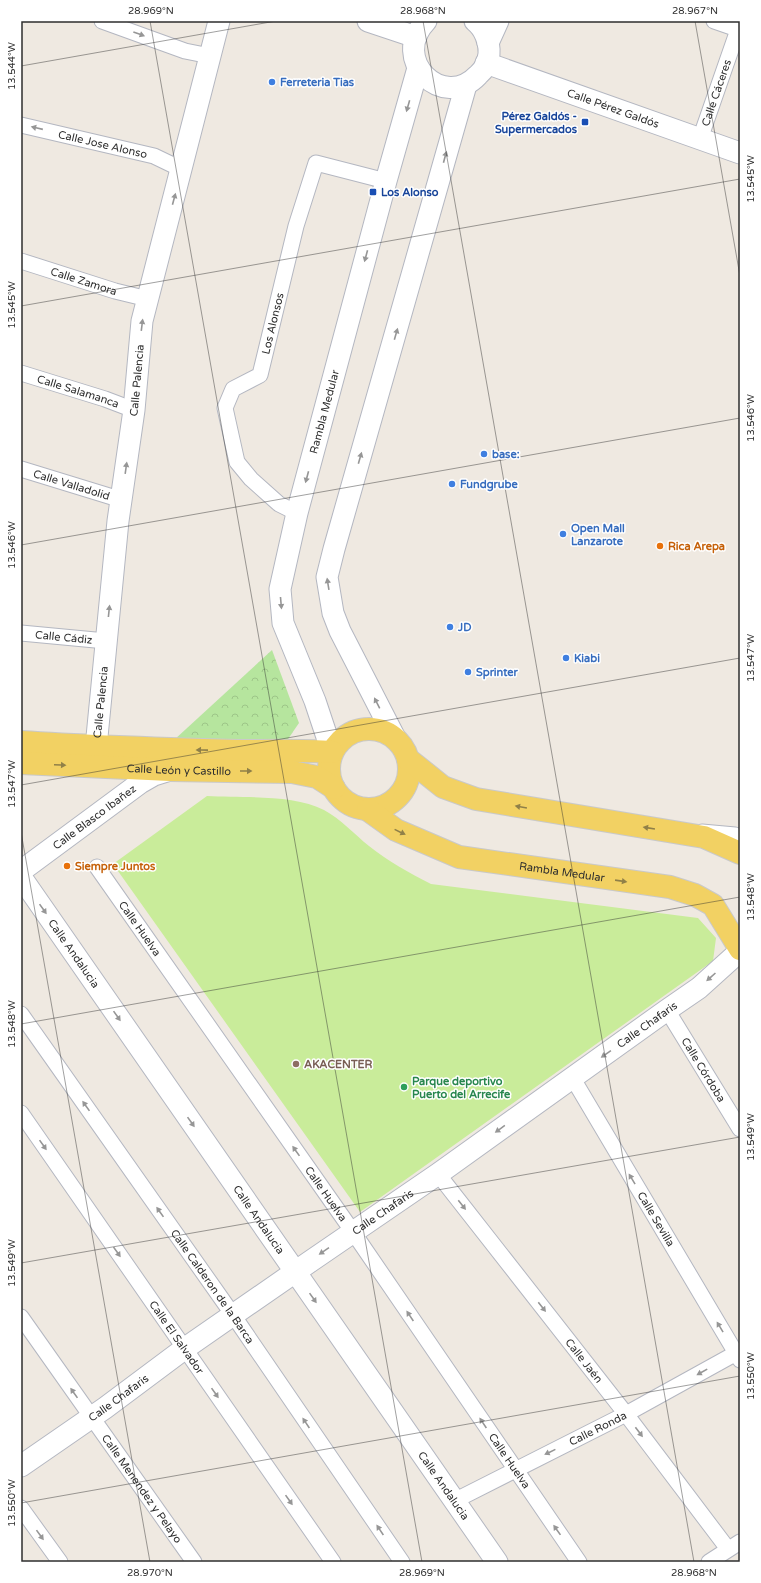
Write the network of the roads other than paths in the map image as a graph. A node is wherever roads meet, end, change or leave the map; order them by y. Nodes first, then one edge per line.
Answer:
1 (102, 21) edge
2 (219, 21) edge
3 (368, 21) edge
4 (475, 21) edge
5 (498, 21) edge
6 (714, 21) edge
7 (739, 28) edge
8 (421, 29) edge
9 (487, 53) junction
10 (210, 56) junction
11 (418, 68) junction
12 (466, 84) junction
13 (21, 125) edge
14 (700, 139) junction
15 (740, 154) edge
16 (182, 169) junction
17 (386, 181) junction
18 (21, 261) edge
19 (148, 299) junction
20 (21, 373) edge
21 (134, 410) junction
22 (21, 469) edge
23 (122, 500) junction
24 (297, 513) junction
25 (21, 633) edge
26 (106, 641) junction
27 (315, 701) junction
28 (395, 738) junction
29 (21, 742) edge
30 (96, 747) junction
31 (297, 750) junction
32 (332, 752) junction
33 (408, 759) junction
34 (21, 763) edge
35 (170, 770) junction
36 (334, 788) junction
37 (368, 810) junction
38 (676, 832) junction
39 (740, 838) edge
40 (740, 853) edge
41 (97, 867) dead end
42 (21, 871) edge
43 (21, 877) edge
44 (740, 950) edge
45 (668, 1010) junction
46 (21, 1014) edge
47 (572, 1078) junction
48 (21, 1113) edge
49 (740, 1130) edge
50 (438, 1174) junction
51 (353, 1232) junction
52 (296, 1273) junction
53 (233, 1315) junction
54 (21, 1317) edge
55 (184, 1349) junction
56 (739, 1355) edge
57 (626, 1414) junction
58 (91, 1417) junction
59 (21, 1466) edge
60 (514, 1469) junction
61 (454, 1501) junction
62 (21, 1508) edge
63 (734, 1546) edge
64 (60, 1562) edge
65 (194, 1562) edge
66 (333, 1562) edge
67 (402, 1562) edge
68 (497, 1562) edge
69 (580, 1562) edge
70 (709, 1562) edge

1 -> 10 street
2 - 10 street, Calle Palencia
3 - 8 street
4 - 9 street
5 - 9 street
6 - 7 street
7 - 14 street, Calle Cáceres
8 - 11 street
9 - 12 street
9 - 14 street, Calle Pérez Galdós
10 - 16 street, Calle Palencia
11 - 12 street
11 -> 17 street, Rambla Medular
28 -> 12 street
16 -> 13 street, Calle Jose Alonso
14 - 15 street, Calle Pérez Galdós
19 -> 16 street, Calle Palencia
17 -> 24 street, Rambla Medular
17 - 24 street, Los Alonsos
18 - 19 street, Calle Zamora
21 -> 19 street, Calle Palencia
20 - 21 street, Calle Salamanca
23 -> 21 street, Calle Palencia
22 - 23 street, Calle Valladolid
26 -> 23 street, Calle Palencia
24 -> 27 street, Rambla Medular
25 - 26 street, Calle Cádiz
26 - 30 street, Calle Palencia
27 - 31 street
27 - 32 street, Rambla Medular
28 - 32 main road
28 - 33 main road
29 - 30 main road, Calle León y Castillo
31 -> 30 main road, Calle León y Castillo
31 - 32 main road, Calle León y Castillo
32 - 36 main road
33 - 37 main road
38 -> 33 main road
34 -> 35 main road, Calle León y Castillo
35 -> 36 main road, Calle León y Castillo
35 - 42 street, Calle Blasco Ibañez
36 - 37 main road
37 -> 44 main road, Rambla Medular
38 - 39 street
38 - 40 main road
51 -> 41 street, Calle Huelva
43 -> 52 street, Calle Andalucia
44 -> 45 street, Calle Chafaris
45 -> 47 street, Calle Chafaris
45 - 49 street, Calle Córdoba
53 -> 46 street, Calle Calderon de la Barca
47 -> 50 street, Calle Chafaris
56 -> 47 street, Calle Sevilla
48 -> 55 street, Calle El Salvador
50 - 51 street, Calle Chafaris
50 -> 57 street, Calle Jaén
51 -> 52 street, Calle Chafaris
60 -> 51 street, Calle Huelva
52 - 53 street, Calle Chafaris
52 -> 61 street, Calle Andalucia
53 - 55 street, Calle Chafaris
67 -> 53 street, Calle Calderon de la Barca
58 -> 54 street, Calle Menendez y Pelayo
55 - 58 street, Calle Chafaris
55 -> 66 street, Calle El Salvador
56 -> 57 street, Calle Ronda
57 -> 60 street, Calle Ronda
57 -> 63 street, Calle Jaén
58 - 59 street, Calle Chafaris
58 - 65 street, Calle Menendez y Pelayo
60 - 61 street, Calle Ronda
69 -> 60 street, Calle Huelva
61 - 68 street, Calle Andalucia
62 -> 64 street
63 - 70 street

